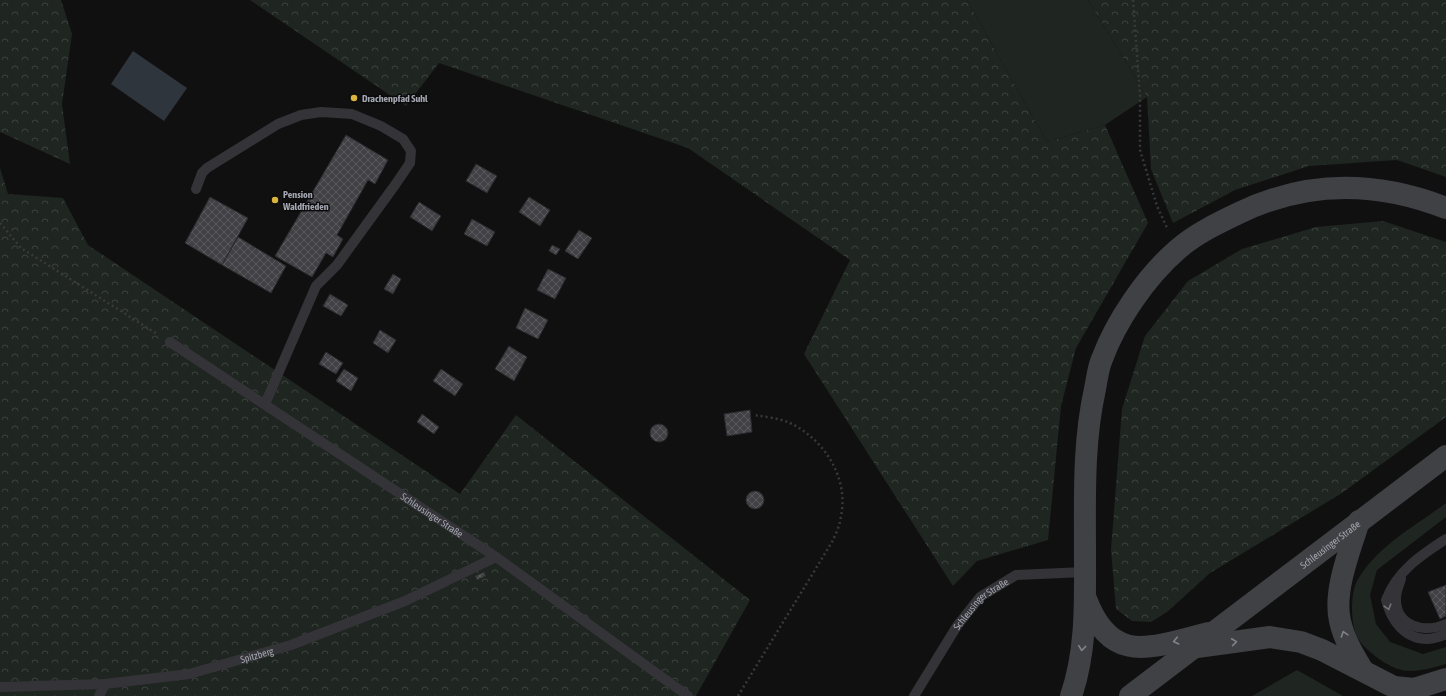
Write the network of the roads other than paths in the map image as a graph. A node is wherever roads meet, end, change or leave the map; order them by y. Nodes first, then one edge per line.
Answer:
1 (196, 189) dead end
2 (1446, 208) edge
3 (170, 342) road end
4 (265, 404) junction
5 (1446, 456) edge
6 (1359, 521) junction
7 (1446, 539) edge
8 (496, 557) junction
9 (1415, 560) junction
10 (1085, 572) junction
11 (1085, 595) junction
12 (1446, 624) edge
13 (1214, 632) junction
14 (1446, 634) edge
15 (1196, 648) junction
16 (1362, 669) junction
17 (1446, 679) edge
18 (105, 684) junction
19 (0, 687) edge
20 (100, 696) edge
21 (688, 696) edge
22 (914, 696) edge
23 (1072, 696) edge
24 (1130, 696) edge

1 - 4 lane
2 - 10 main road
3 - 4 lane, Schleusinger Straße
4 - 8 lane, Schleusinger Straße
5 - 6 main road, Schleusinger Straße
6 - 13 main road, Schleusinger Straße
16 -> 6 main road
7 - 9 lane
8 - 18 lane, Spitzberg
8 - 21 lane, Schleusinger Straße
9 - 12 lane
9 -> 14 lane
10 - 11 main road
10 - 22 lane, Schleusinger Straße
13 -> 11 main road
11 -> 23 main road
13 - 15 main road, Schleusinger Straße
15 -> 16 main road
15 - 24 main road, Schleusinger Straße
16 - 17 main road
18 - 19 lane, Spitzberg
18 - 20 lane

